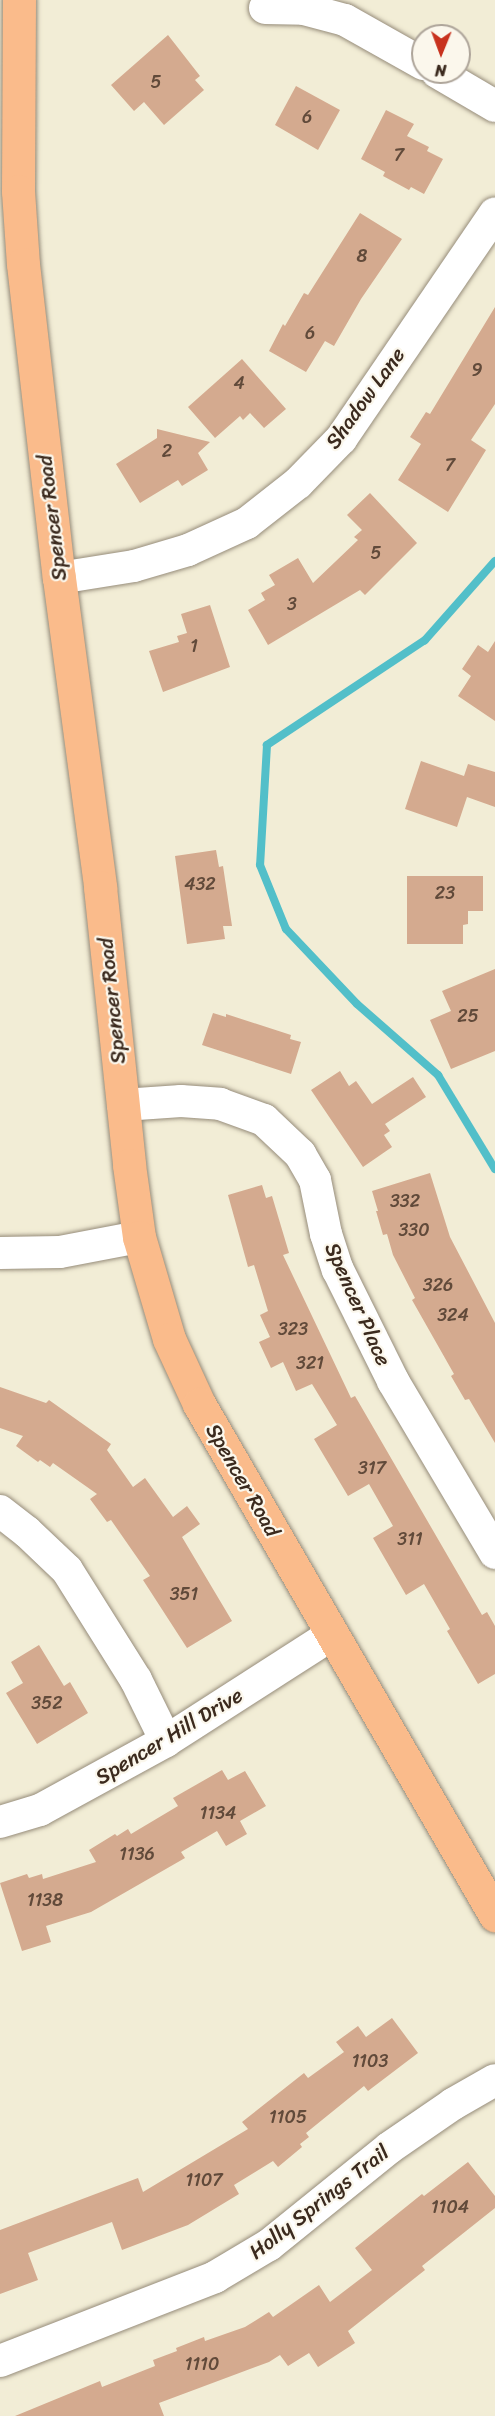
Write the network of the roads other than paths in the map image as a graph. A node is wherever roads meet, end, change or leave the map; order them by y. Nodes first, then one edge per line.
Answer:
1 (19, 0) edge
2 (265, 8) dead end
3 (411, 57) edge
4 (458, 84) edge
5 (495, 105) edge
6 (495, 213) edge
7 (59, 578) junction
8 (123, 1105) junction
9 (139, 1237) junction
10 (0, 1253) edge
11 (0, 1511) edge
12 (495, 1553) edge
13 (331, 1635) junction
14 (166, 1741) junction
15 (0, 1822) edge
16 (495, 1914) edge
17 (495, 2080) edge
18 (0, 2361) edge

1 - 7 main road, Spencer Road
2 - 3 street
4 - 5 street
6 - 7 street, Shadow Lane
7 - 8 main road, Spencer Road
8 - 9 main road, Spencer Road
8 - 12 street, Spencer Place
9 - 10 street
9 - 13 main road, Spencer Road
11 - 14 street
13 - 14 street, Spencer Hill Drive
13 - 16 main road, Spencer Road
14 - 15 street, Spencer Hill Drive
17 - 18 street, Holly Springs Trail

